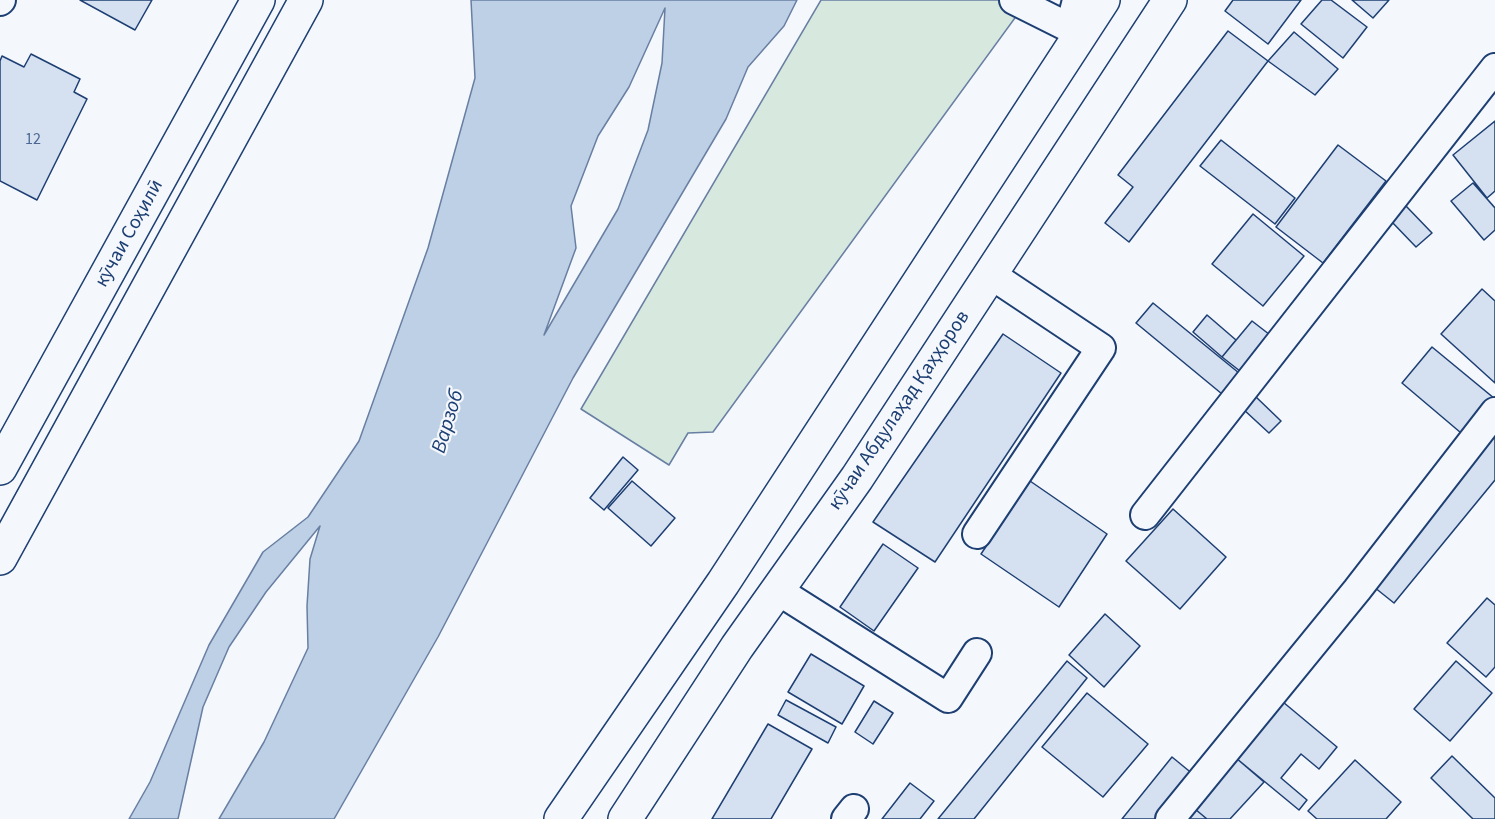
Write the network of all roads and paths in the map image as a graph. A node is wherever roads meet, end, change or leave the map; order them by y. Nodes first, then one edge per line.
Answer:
1 (258, 0) edge
2 (306, 0) edge
3 (1014, 0) edge
4 (1077, 0) edge
5 (1103, 0) edge
6 (1170, 0) edge
7 (1495, 68) edge
8 (990, 274) junction
9 (1495, 412) edge
10 (0, 468) edge
11 (1145, 515) dead end
12 (977, 534) dead end
13 (0, 558) edge
14 (777, 590) junction
15 (977, 653) dead end
16 (648, 782) junction
17 (561, 819) edge
18 (625, 819) edge
19 (648, 819) edge
20 (1170, 819) edge

1 - 10 main road, кӯчаи Соҳилӣ
2 - 13 main road
3 - 4 street
5 - 17 main road
6 - 8 main road, кӯчаи Абдулаҳад Қаҳҳоров
7 - 11 street
8 - 12 street
8 - 14 main road, кӯчаи Абдулаҳад Қаҳҳоров
9 - 20 street
14 - 15 street
14 - 16 main road, кӯчаи Абдулаҳад Қаҳҳоров
16 - 18 main road, кӯчаи Абдулаҳад Қаҳҳоров
16 - 19 main road

